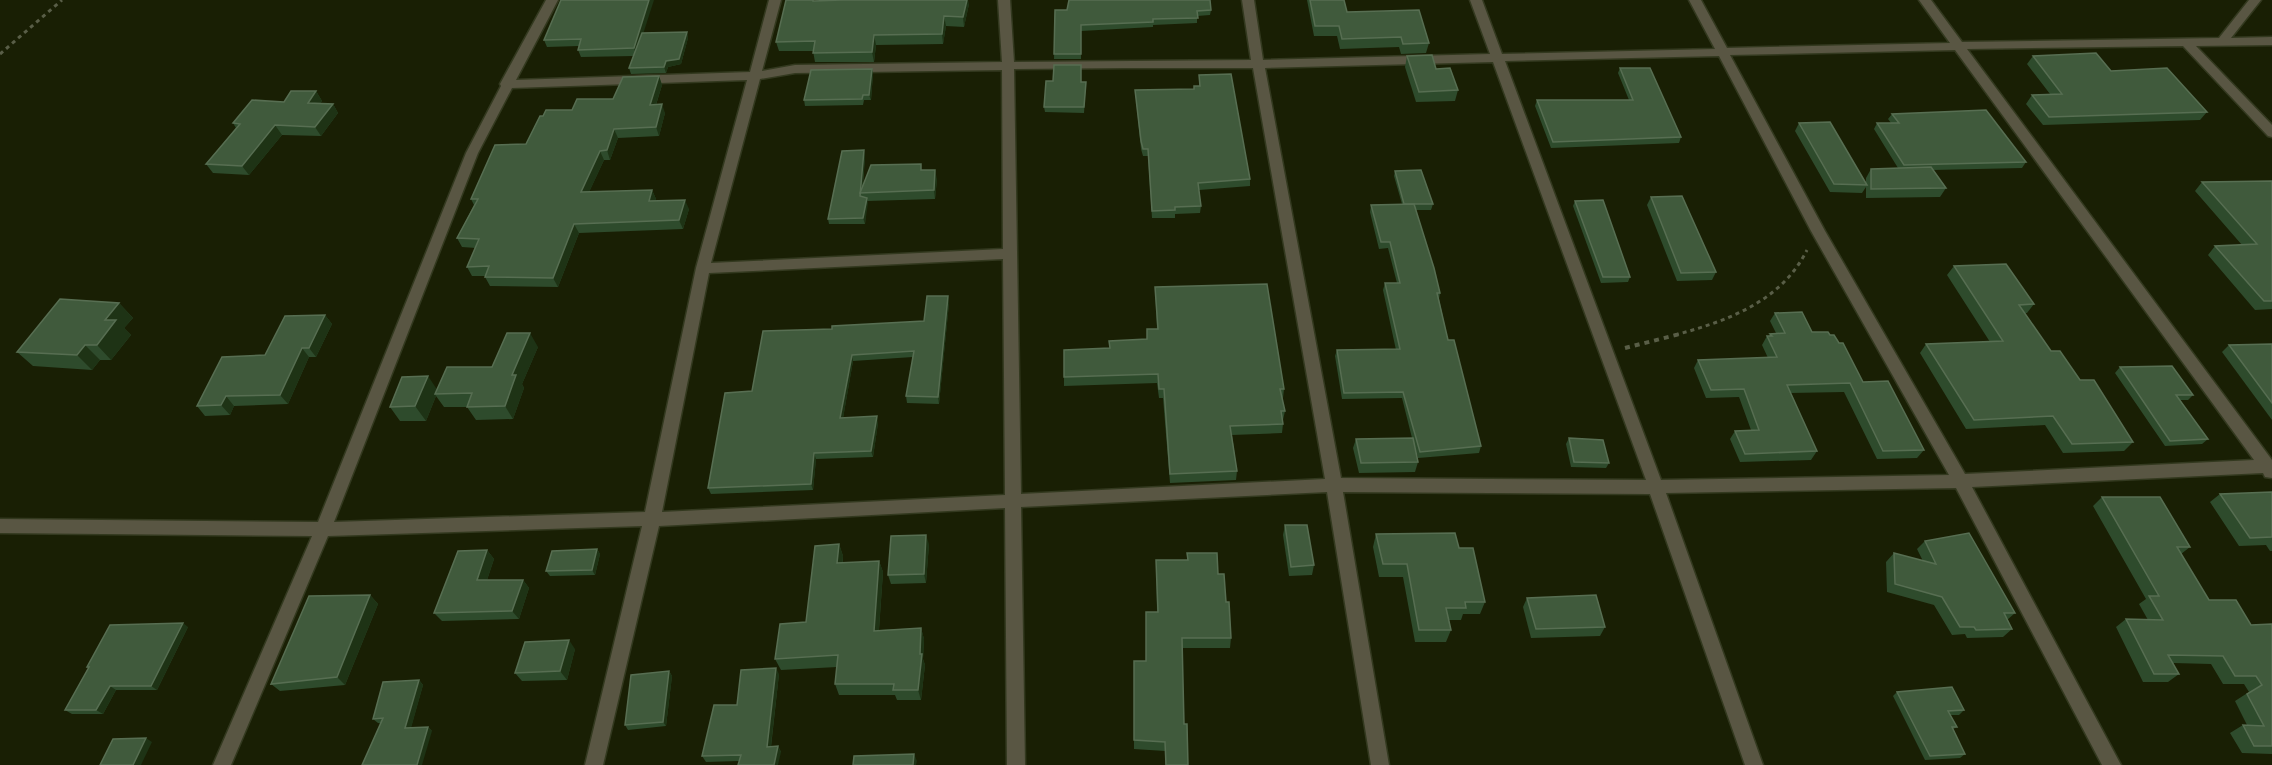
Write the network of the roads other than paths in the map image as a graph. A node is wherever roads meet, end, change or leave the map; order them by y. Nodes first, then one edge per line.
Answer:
1 (552, 0) edge
2 (775, 0) edge
3 (1004, 0) edge
4 (1248, 0) edge
5 (1476, 0) edge
6 (1695, 0) edge
7 (1925, 0) edge
8 (2255, 0) edge
9 (2223, 41) junction
10 (2272, 41) edge
11 (2186, 42) junction
12 (1959, 46) junction
13 (1722, 52) junction
14 (1498, 59) junction
15 (1258, 64) junction
16 (1008, 66) junction
17 (754, 76) junction
18 (507, 84) junction
19 (2272, 133) edge
20 (1010, 254) junction
21 (703, 268) junction
22 (2270, 468) edge
23 (1961, 481) junction
24 (1334, 485) junction
25 (1656, 487) junction
26 (1014, 500) junction
27 (652, 519) junction
28 (0, 526) edge
29 (323, 529) junction
30 (222, 765) edge
31 (594, 765) edge
32 (1016, 765) edge
33 (1380, 765) edge
34 (1754, 765) edge
35 (2112, 765) edge

1 - 18 street
2 - 17 street
3 - 16 street
4 - 15 street
5 - 14 street
6 - 13 street
7 - 12 street
8 - 9 street
9 - 10 street
9 - 11 street
11 - 12 street
11 - 19 street
12 - 13 street
12 - 22 street
13 - 14 street
13 - 23 street
14 - 15 street
14 - 25 street
15 - 16 street
15 - 24 street
16 - 17 street
16 - 20 street
17 - 18 street
17 - 21 street
18 - 29 street
20 - 21 street
20 - 26 street
21 - 27 street
22 - 23 street
23 - 25 street
23 - 35 street
24 - 25 street
24 - 26 street
24 - 33 street
25 - 34 street
26 - 27 street
26 - 32 street
27 - 29 street
27 - 31 street
28 - 29 street
29 - 30 street

